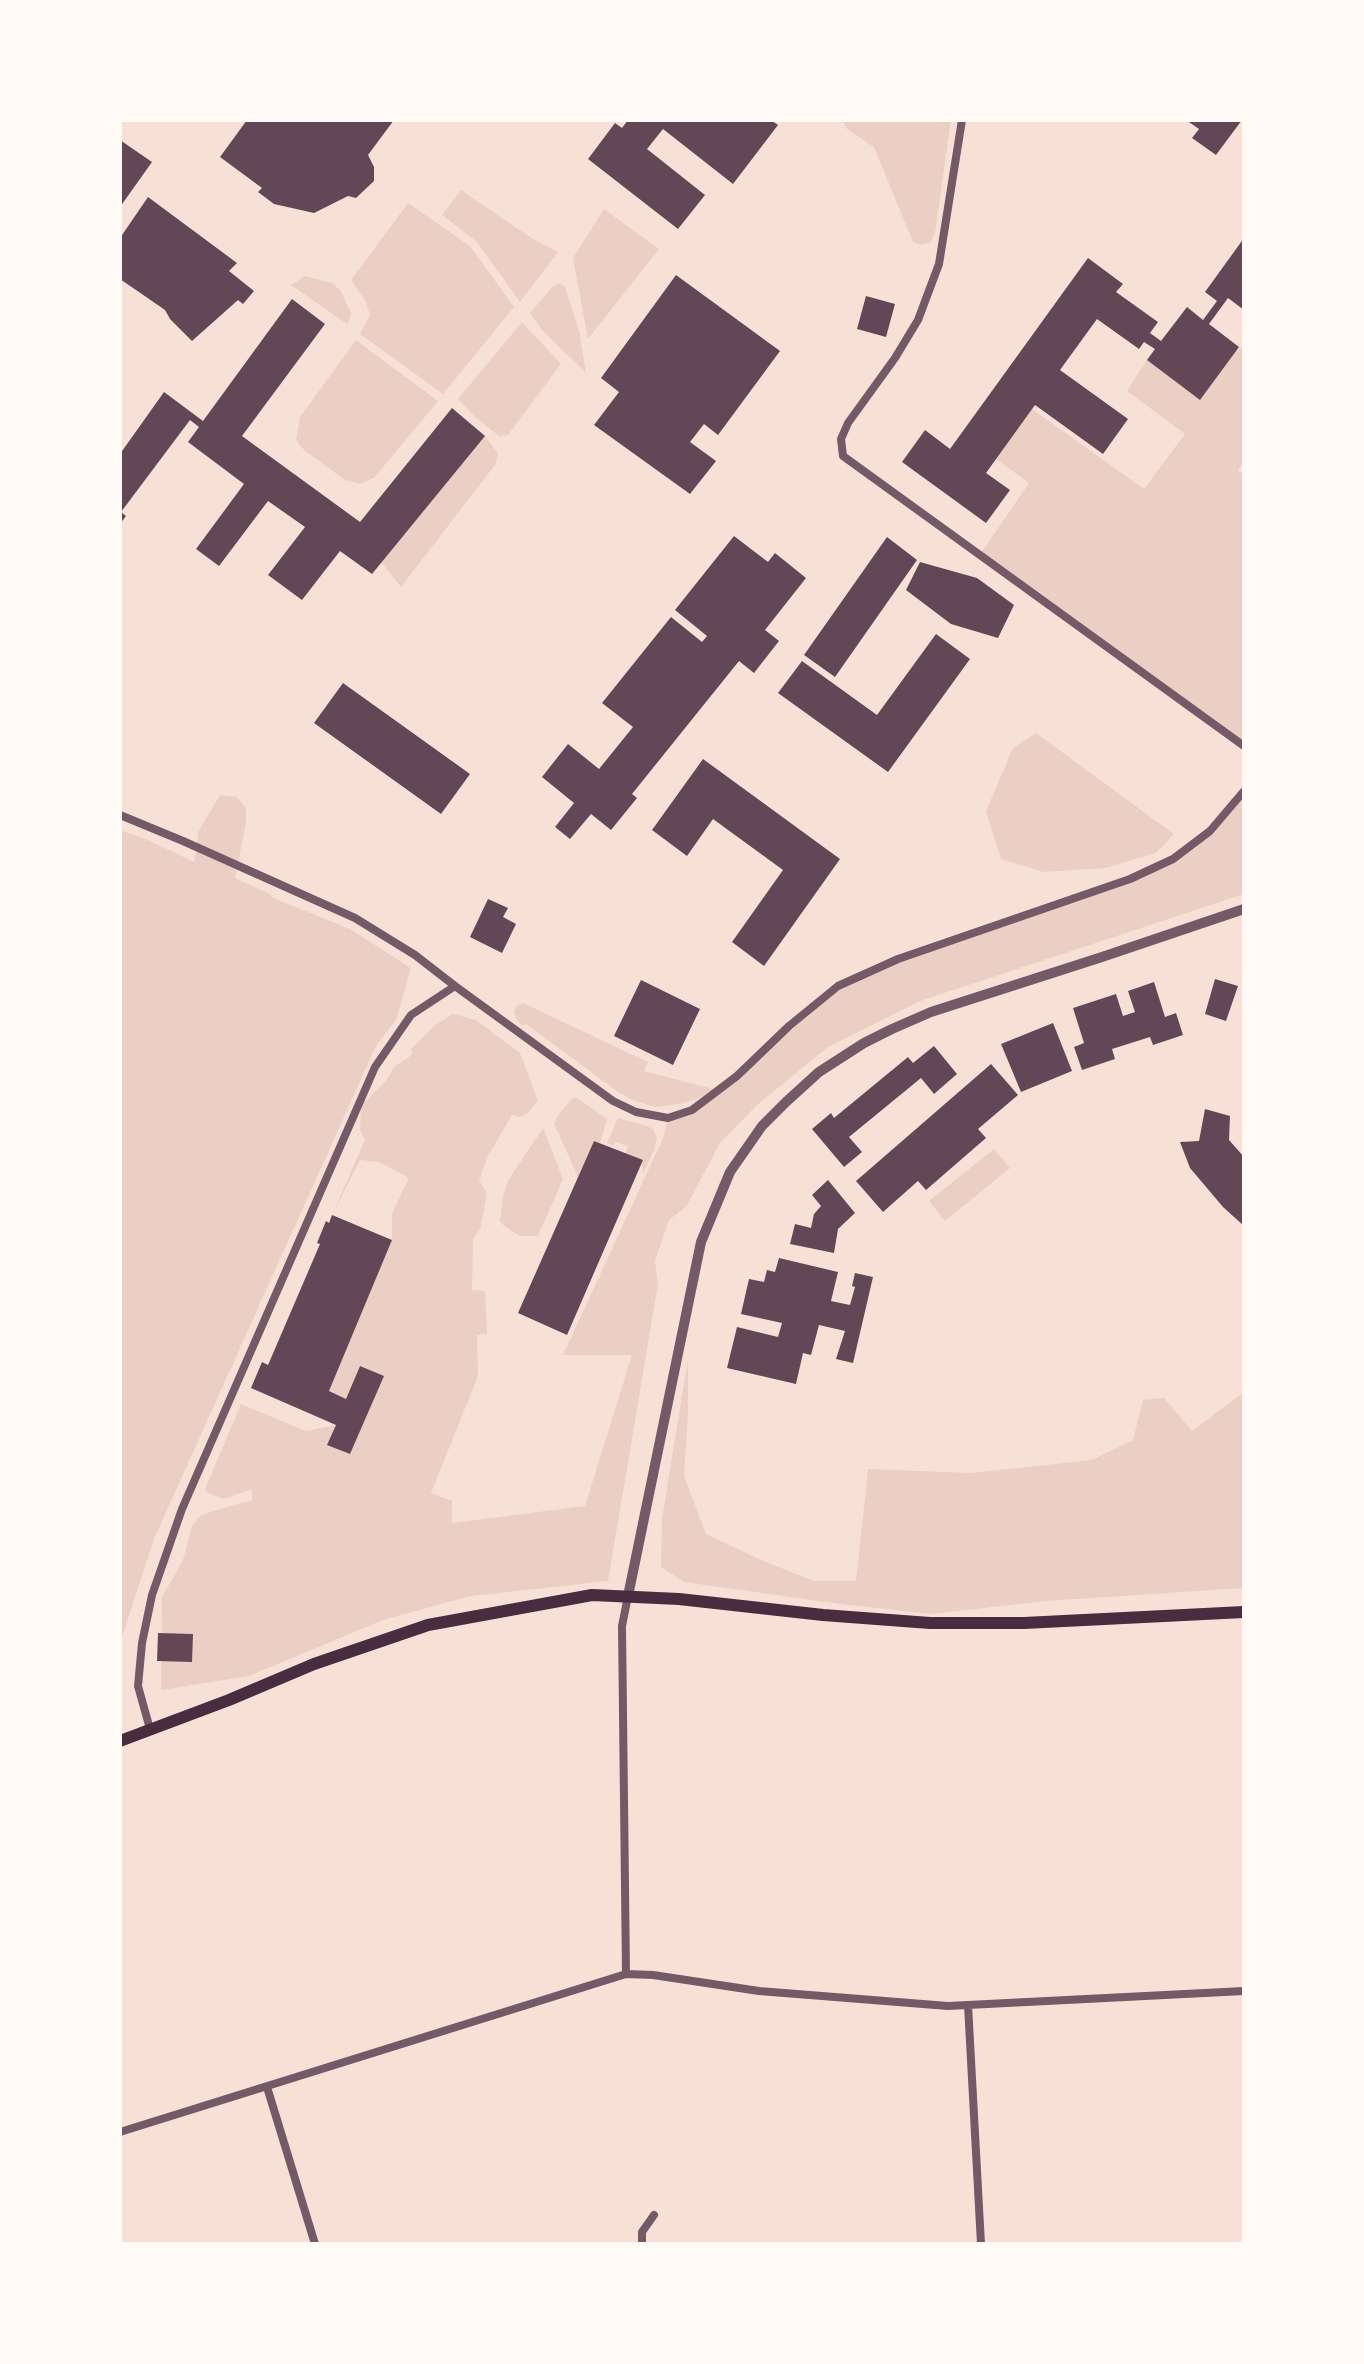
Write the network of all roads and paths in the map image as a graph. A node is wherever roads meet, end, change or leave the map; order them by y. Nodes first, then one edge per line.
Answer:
1 (962, 120) edge
2 (1244, 746) edge
3 (1244, 791) edge
4 (120, 815) edge
5 (1244, 909) edge
6 (455, 986) junction
7 (628, 1596) junction
8 (1244, 1612) edge
9 (150, 1729) junction
10 (120, 1740) edge
11 (626, 1974) junction
12 (1244, 1991) edge
13 (968, 2005) junction
14 (266, 2087) junction
15 (120, 2132) edge
16 (654, 2215) dead end
17 (316, 2244) edge
18 (642, 2244) edge
19 (982, 2244) edge

1 - 2 street
3 - 6 street
4 - 6 street
5 - 7 street
6 - 9 street
7 - 8 main road
7 - 9 main road
7 - 11 street
9 - 10 main road
11 - 13 street
11 - 14 street
12 - 13 street
13 - 19 street
14 - 15 street
14 - 17 street
16 - 18 street

